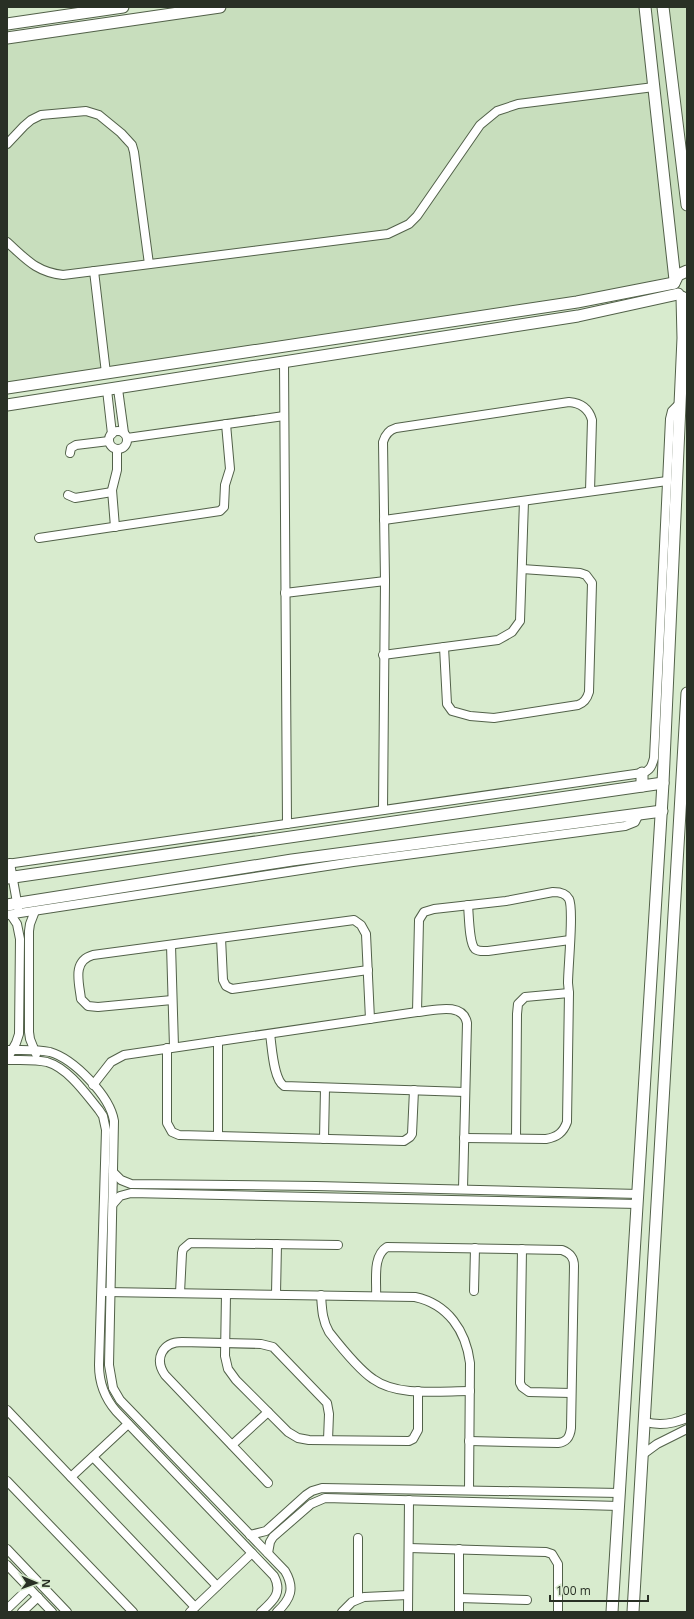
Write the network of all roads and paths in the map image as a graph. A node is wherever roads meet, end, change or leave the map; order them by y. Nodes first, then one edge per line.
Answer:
1 (123, 7) edge
2 (220, 7) edge
3 (645, 7) edge
4 (663, 7) edge
5 (7, 24) edge
6 (7, 38) edge
7 (654, 87) junction
8 (7, 144) edge
9 (684, 161) edge
10 (687, 205) edge
11 (7, 242) edge
12 (149, 264) junction
13 (94, 271) junction
14 (687, 271) edge
15 (679, 290) edge
16 (577, 302) junction
17 (578, 316) junction
18 (685, 336) edge
19 (284, 362) junction
20 (106, 373) junction
21 (7, 388) edge
22 (112, 390) junction
23 (680, 403) junction
24 (7, 405) edge
25 (284, 416) junction
26 (226, 424) junction
27 (126, 436) junction
28 (110, 437) junction
29 (117, 449) junction
30 (70, 453) dead end
31 (667, 481) junction
32 (112, 492) junction
33 (590, 492) junction
34 (68, 494) dead end
35 (524, 501) junction
36 (384, 520) junction
37 (115, 527) junction
38 (39, 538) dead end
39 (522, 569) junction
40 (385, 581) junction
41 (285, 593) junction
42 (444, 647) junction
43 (384, 654) junction
44 (687, 693) edge
45 (642, 773) junction
46 (663, 783) junction
47 (642, 786) junction
48 (383, 810) junction
49 (662, 811) junction
50 (287, 824) junction
51 (9, 864) edge
52 (10, 877) edge
53 (468, 905) junction
54 (35, 906) junction
55 (12, 910) edge
56 (655, 932) junction
57 (674, 932) junction
58 (221, 938) junction
59 (570, 940) junction
60 (171, 945) junction
61 (653, 959) junction
62 (672, 960) junction
63 (368, 970) junction
64 (569, 993) junction
65 (172, 1000) junction
66 (417, 1012) junction
67 (370, 1019) junction
68 (270, 1034) junction
69 (218, 1041) junction
70 (171, 1048) junction
71 (9, 1050) edge
72 (36, 1051) junction
73 (9, 1060) edge
74 (32, 1061) junction
75 (93, 1085) junction
76 (326, 1088) junction
77 (414, 1090) junction
78 (465, 1092) junction
79 (218, 1136) junction
80 (464, 1138) junction
81 (516, 1138) junction
82 (324, 1139) junction
83 (113, 1172) junction
84 (463, 1189) junction
85 (638, 1199) junction
86 (113, 1204) junction
87 (277, 1244) junction
88 (338, 1245) dead end
89 (475, 1248) junction
90 (522, 1249) junction
91 (474, 1291) dead end
92 (101, 1292) junction
93 (110, 1292) junction
94 (180, 1293) junction
95 (226, 1294) junction
96 (276, 1294) junction
97 (321, 1295) junction
98 (376, 1296) junction
99 (225, 1343) junction
100 (418, 1391) junction
101 (470, 1391) junction
102 (571, 1393) junction
103 (7, 1410) edge
104 (268, 1412) junction
105 (687, 1418) edge
106 (645, 1422) junction
107 (128, 1424) junction
108 (687, 1429) edge
109 (328, 1440) junction
110 (469, 1441) junction
111 (232, 1445) junction
112 (642, 1455) junction
113 (93, 1457) junction
114 (178, 1460) junction
115 (170, 1468) junction
116 (71, 1477) junction
117 (7, 1481) edge
118 (268, 1483) dead end
119 (437, 1489) junction
120 (469, 1490) junction
121 (620, 1493) junction
122 (409, 1500) junction
123 (437, 1501) junction
124 (619, 1506) junction
125 (250, 1535) junction
126 (358, 1538) dead end
127 (409, 1548) junction
128 (460, 1549) junction
129 (7, 1550) edge
130 (252, 1553) junction
131 (268, 1553) junction
132 (7, 1565) edge
133 (217, 1586) junction
134 (29, 1588) junction
135 (408, 1596) junction
136 (38, 1597) junction
137 (358, 1598) junction
138 (459, 1598) junction
139 (527, 1600) dead end
140 (7, 1609) edge
141 (192, 1610) edge
142 (22, 1612) edge
143 (52, 1612) edge
144 (67, 1612) edge
145 (133, 1612) edge
146 (261, 1612) edge
147 (277, 1612) edge
148 (342, 1612) edge
149 (408, 1612) edge
150 (458, 1612) edge
151 (558, 1612) edge
152 (612, 1612) edge
153 (632, 1612) edge

1 - 5 street
2 - 6 street
3 - 7 street
4 - 9 street
7 - 12 street
7 - 15 street
8 - 12 street
9 - 10 street
11 - 13 street
12 - 13 street
13 - 20 street
14 - 15 street
15 - 16 street
15 - 17 street
15 - 18 street
16 - 17 street
16 - 20 street
17 - 19 street
18 - 23 street
19 - 22 street
19 - 25 street
20 - 21 street
22 - 24 street
22 - 27 street
22 - 28 street
23 - 31 street
23 - 46 street
25 - 26 street
25 - 41 street
26 - 27 street
26 - 37 street
27 - 28 street
27 - 29 street
28 - 29 street
28 - 30 street
29 - 32 street
31 - 33 street
31 - 45 street
32 - 34 street
32 - 37 street
33 - 35 street
33 - 36 street
35 - 36 street
35 - 39 street
36 - 40 street
37 - 38 street
39 - 42 street
39 - 42 street
40 - 41 street
40 - 43 street
41 - 50 street
42 - 43 street
43 - 48 street
44 - 57 street
45 - 47 street
45 - 48 street
46 - 47 street
46 - 49 street
47 - 52 street
48 - 50 street
49 - 54 street
49 - 56 street
50 - 51 street
51 - 52 street
52 - 55 street
53 - 59 street
53 - 59 street
53 - 66 street
54 - 55 street
54 - 72 street
55 - 71 street
56 - 57 street
56 - 61 street
57 - 62 street
58 - 60 street
58 - 63 street
58 - 63 street
59 - 64 street
60 - 65 street
60 - 65 street
61 - 62 street
61 - 85 street
62 - 106 street
63 - 67 street
64 - 81 street
64 - 81 street
65 - 70 street
66 - 67 street
66 - 78 street
67 - 68 street
68 - 69 street
68 - 76 street
69 - 70 street
69 - 79 street
70 - 75 street
70 - 79 street
71 - 72 street
71 - 73 street
72 - 74 street
72 - 75 street
73 - 74 street
74 - 92 street
75 - 83 street
76 - 77 street
76 - 82 street
77 - 78 street
77 - 82 street
78 - 80 street
79 - 82 street
80 - 81 street
80 - 84 street
83 - 84 street
83 - 86 street
84 - 85 street
85 - 86 street
85 - 121 street
86 - 93 street
87 - 88 street
87 - 94 street
87 - 96 street
89 - 90 street
89 - 91 street
89 - 98 street
90 - 102 street
90 - 102 street
92 - 93 street
92 - 107 street
93 - 94 street
93 - 114 street
94 - 95 street
95 - 96 street
95 - 99 street
96 - 97 street
97 - 98 street
97 - 100 street
98 - 101 street
99 - 104 street
99 - 109 street
99 - 111 street
100 - 101 street
100 - 109 street
101 - 110 street
102 - 110 street
103 - 116 street
104 - 109 street
104 - 111 street
105 - 106 street
106 - 112 street
107 - 113 street
107 - 115 street
108 - 112 street
110 - 120 street
111 - 118 street
112 - 153 street
113 - 116 street
113 - 133 street
114 - 115 street
114 - 125 street
115 - 130 street
116 - 141 street
117 - 145 street
119 - 120 street
119 - 123 street
119 - 125 street
120 - 121 street
121 - 124 street
122 - 123 street
122 - 127 street
122 - 131 street
123 - 124 street
124 - 152 street
125 - 131 street
126 - 137 street
127 - 128 street
127 - 135 street
128 - 138 street
128 - 151 street
129 - 144 street
130 - 133 street
130 - 146 street
131 - 147 street
132 - 134 street
133 - 141 street
134 - 136 street
134 - 140 street
135 - 137 street
135 - 149 street
136 - 142 street
136 - 143 street
137 - 148 street
138 - 139 street
138 - 150 street

